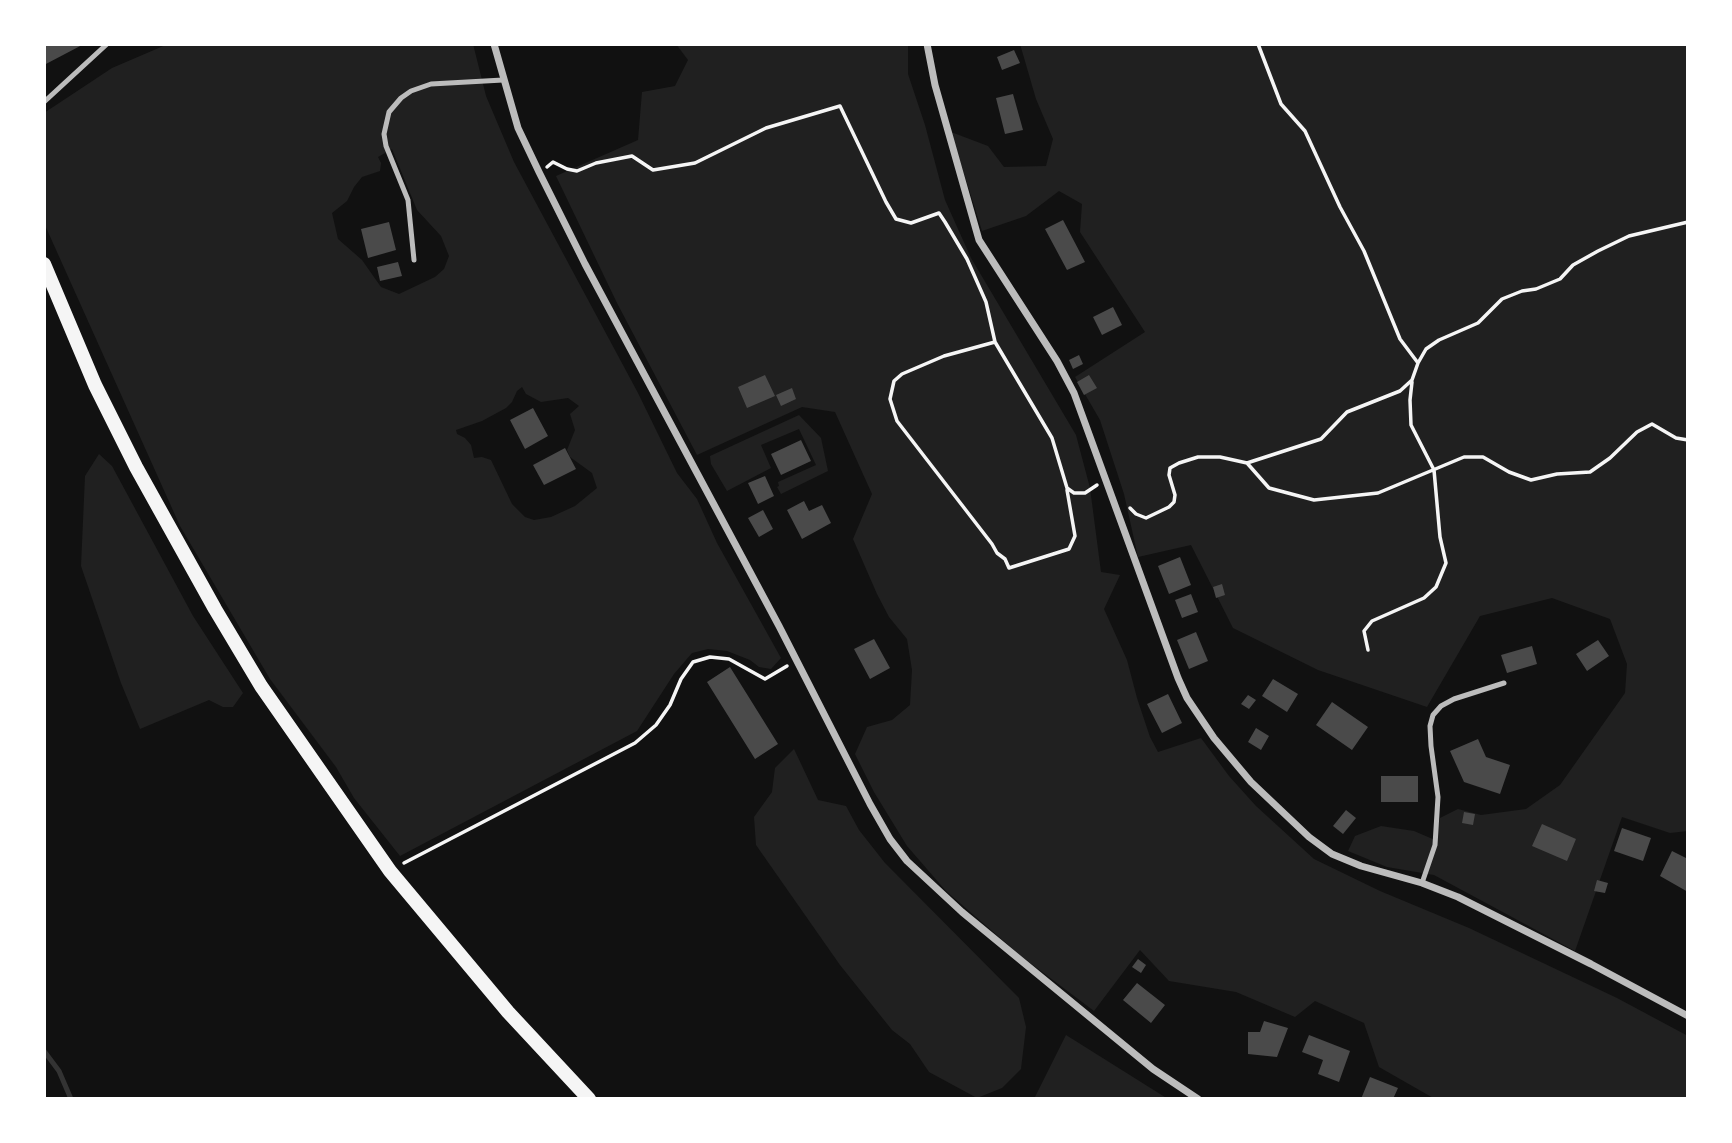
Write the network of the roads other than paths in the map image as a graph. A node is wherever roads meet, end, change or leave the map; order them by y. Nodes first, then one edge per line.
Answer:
1 (107, 44) edge
2 (494, 44) edge
3 (927, 44) edge
4 (503, 80) junction
5 (44, 102) edge
6 (414, 260) dead end
7 (44, 264) edge
8 (1504, 683) dead end
9 (1422, 883) junction
10 (1688, 1016) edge
11 (589, 1099) edge
12 (1198, 1099) edge

1 - 5 lane
2 - 4 street
3 - 9 street
4 - 6 lane
4 - 12 street
7 - 11 main road
8 - 9 lane
9 - 10 street

